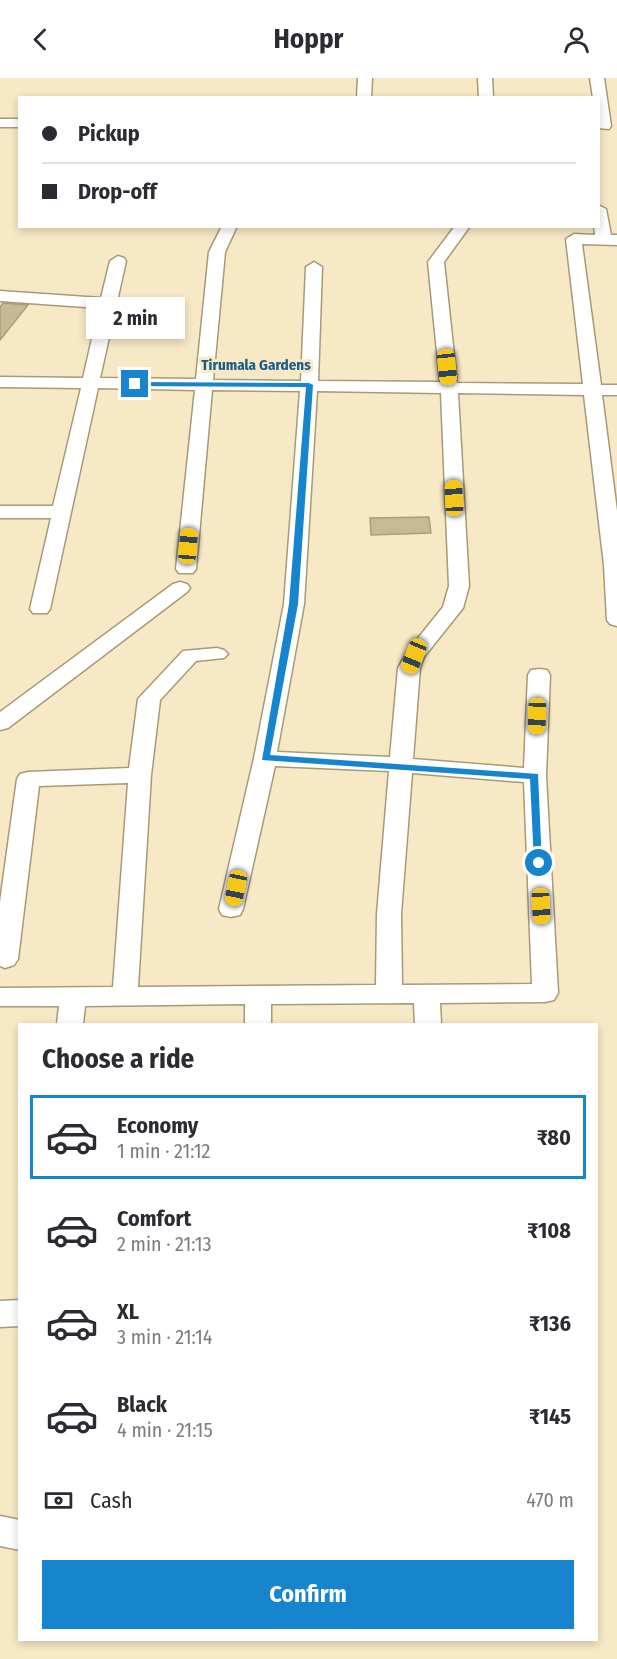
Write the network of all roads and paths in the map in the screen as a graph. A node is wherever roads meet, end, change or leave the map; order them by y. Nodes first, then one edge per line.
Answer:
1 (365, 78) edge
2 (485, 78) edge
3 (597, 78) edge
4 (364, 96) edge
5 (486, 96) edge
6 (0, 123) edge
7 (18, 123) edge
8 (607, 126) edge
9 (600, 214) edge
10 (229, 228) edge
11 (462, 228) edge
12 (611, 240) edge
13 (118, 261) dead end
14 (314, 267) dead end
15 (0, 296) edge
16 (110, 304) junction
17 (0, 382) edge
18 (89, 384) junction
19 (203, 385) junction
20 (309, 385) junction
21 (449, 387) junction
22 (591, 390) junction
23 (617, 390) edge
24 (0, 512) edge
25 (61, 512) junction
26 (615, 565) edge
27 (40, 609) dead end
28 (617, 620) edge
29 (217, 654) dead end
30 (538, 675) dead end
31 (0, 723) edge
32 (265, 758) junction
33 (402, 765) junction
34 (140, 775) junction
35 (535, 776) junction
36 (231, 909) dead end
37 (5, 958) dead end
38 (389, 994) junction
39 (258, 995) junction
40 (427, 995) junction
41 (73, 996) junction
42 (125, 996) junction
43 (0, 997) edge
44 (70, 1023) edge
45 (258, 1023) edge
46 (428, 1023) edge
47 (18, 1313) edge
48 (0, 1314) edge
49 (0, 1532) edge
50 (18, 1535) edge

1 - 4 street
2 - 5 street
3 - 8 street
6 - 7 street
9 - 12 street
10 - 19 street
11 - 21 street
12 - 22 street
13 - 16 street
14 - 20 street
15 - 16 street
16 - 18 street
17 - 18 street
18 - 19 street
18 - 25 street
19 - 20 street
19 - 31 street
20 - 21 street
20 - 32 street
21 - 22 street
21 - 33 street
22 - 23 street
22 - 26 street
24 - 25 street
25 - 27 street
26 - 28 street
29 - 34 street
30 - 35 street
32 - 33 street
32 - 36 street
33 - 35 street
33 - 38 street
34 - 37 street
34 - 42 street
35 - 40 street
38 - 39 street
38 - 40 street
39 - 42 street
39 - 45 street
40 - 46 street
41 - 42 street
41 - 43 street
41 - 44 street
47 - 48 street
49 - 50 street

